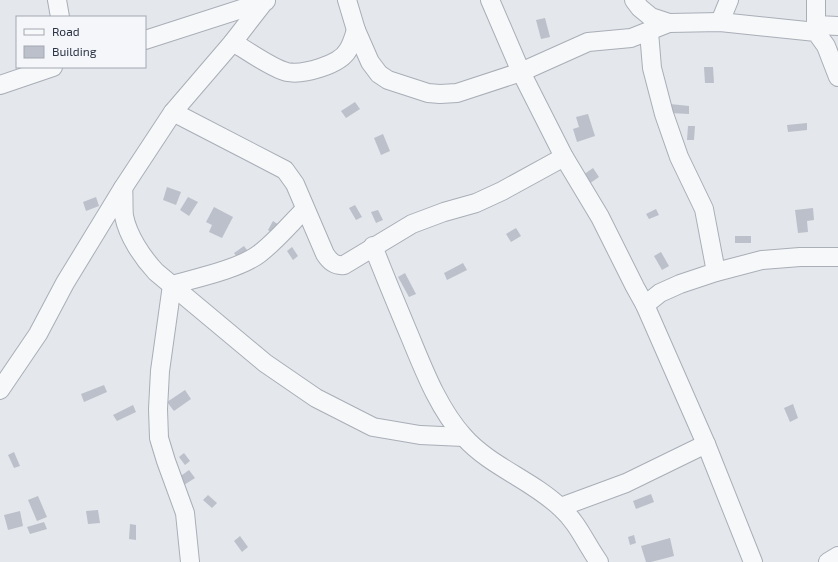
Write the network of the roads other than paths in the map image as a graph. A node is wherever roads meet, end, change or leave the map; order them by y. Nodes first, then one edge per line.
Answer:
1 (57, 0) edge
2 (347, 0) edge
3 (490, 0) edge
4 (634, 0) edge
5 (729, 0) edge
6 (816, 0) edge
7 (266, 1) edge
8 (60, 16) edge
9 (720, 22) junction
10 (669, 24) junction
11 (838, 26) edge
12 (816, 29) junction
13 (356, 30) junction
14 (649, 32) junction
15 (146, 40) edge
16 (233, 42) junction
17 (50, 68) edge
18 (521, 72) junction
19 (838, 77) edge
20 (0, 85) edge
21 (173, 112) junction
22 (564, 157) junction
23 (123, 188) junction
24 (305, 209) junction
25 (373, 246) junction
26 (838, 257) edge
27 (716, 272) junction
28 (172, 284) junction
29 (635, 287) junction
30 (660, 293) junction
31 (645, 305) junction
32 (0, 390) edge
33 (464, 437) junction
34 (706, 444) junction
35 (561, 507) junction
36 (838, 556) edge
37 (190, 562) edge
38 (599, 562) edge
39 (753, 562) edge
40 (828, 562) edge

1 - 8 street
2 - 13 street
3 - 18 street
4 - 10 street
5 - 9 street
6 - 12 street
7 - 15 street
7 - 16 street
9 - 10 street
9 - 12 street
10 - 14 street
11 - 12 street
12 - 19 street
13 - 16 street
13 - 18 street
14 - 18 street
14 - 27 street
16 - 21 street
17 - 20 street
18 - 22 street
21 - 23 street
21 - 24 street
22 - 25 street
22 - 29 street
23 - 28 street
23 - 32 street
24 - 25 street
24 - 28 street
25 - 33 street
26 - 27 street
27 - 30 street
28 - 33 street
28 - 37 street
29 - 30 street
29 - 31 street
30 - 31 street
31 - 34 street
33 - 35 street
34 - 35 street
34 - 39 street
35 - 38 street
36 - 40 street

